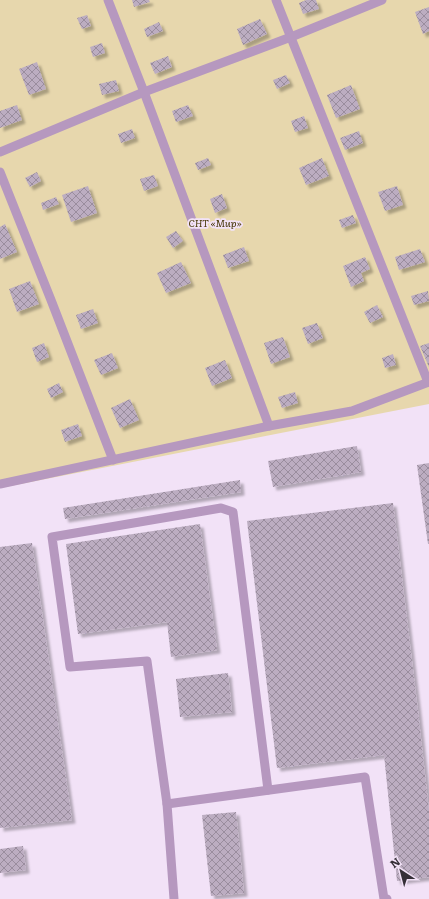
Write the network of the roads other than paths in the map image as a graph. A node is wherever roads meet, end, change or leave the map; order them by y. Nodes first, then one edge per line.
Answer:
1 (108, 0) edge
2 (276, 0) edge
3 (382, 0) edge
4 (290, 37) junction
5 (144, 92) junction
6 (0, 152) edge
7 (0, 172) edge
8 (429, 382) edge
9 (269, 426) junction
10 (113, 460) junction
11 (0, 484) edge
12 (268, 790) junction
13 (167, 804) junction
14 (174, 899) edge
15 (387, 899) edge

1 - 5 lane
2 - 4 lane
3 - 4 lane
4 - 5 lane
4 - 8 lane
5 - 6 lane
5 - 9 lane
7 - 10 lane
8 - 9 lane
9 - 10 lane
10 - 11 lane
12 - 13 lane
12 - 13 lane
12 - 15 lane
13 - 14 lane

